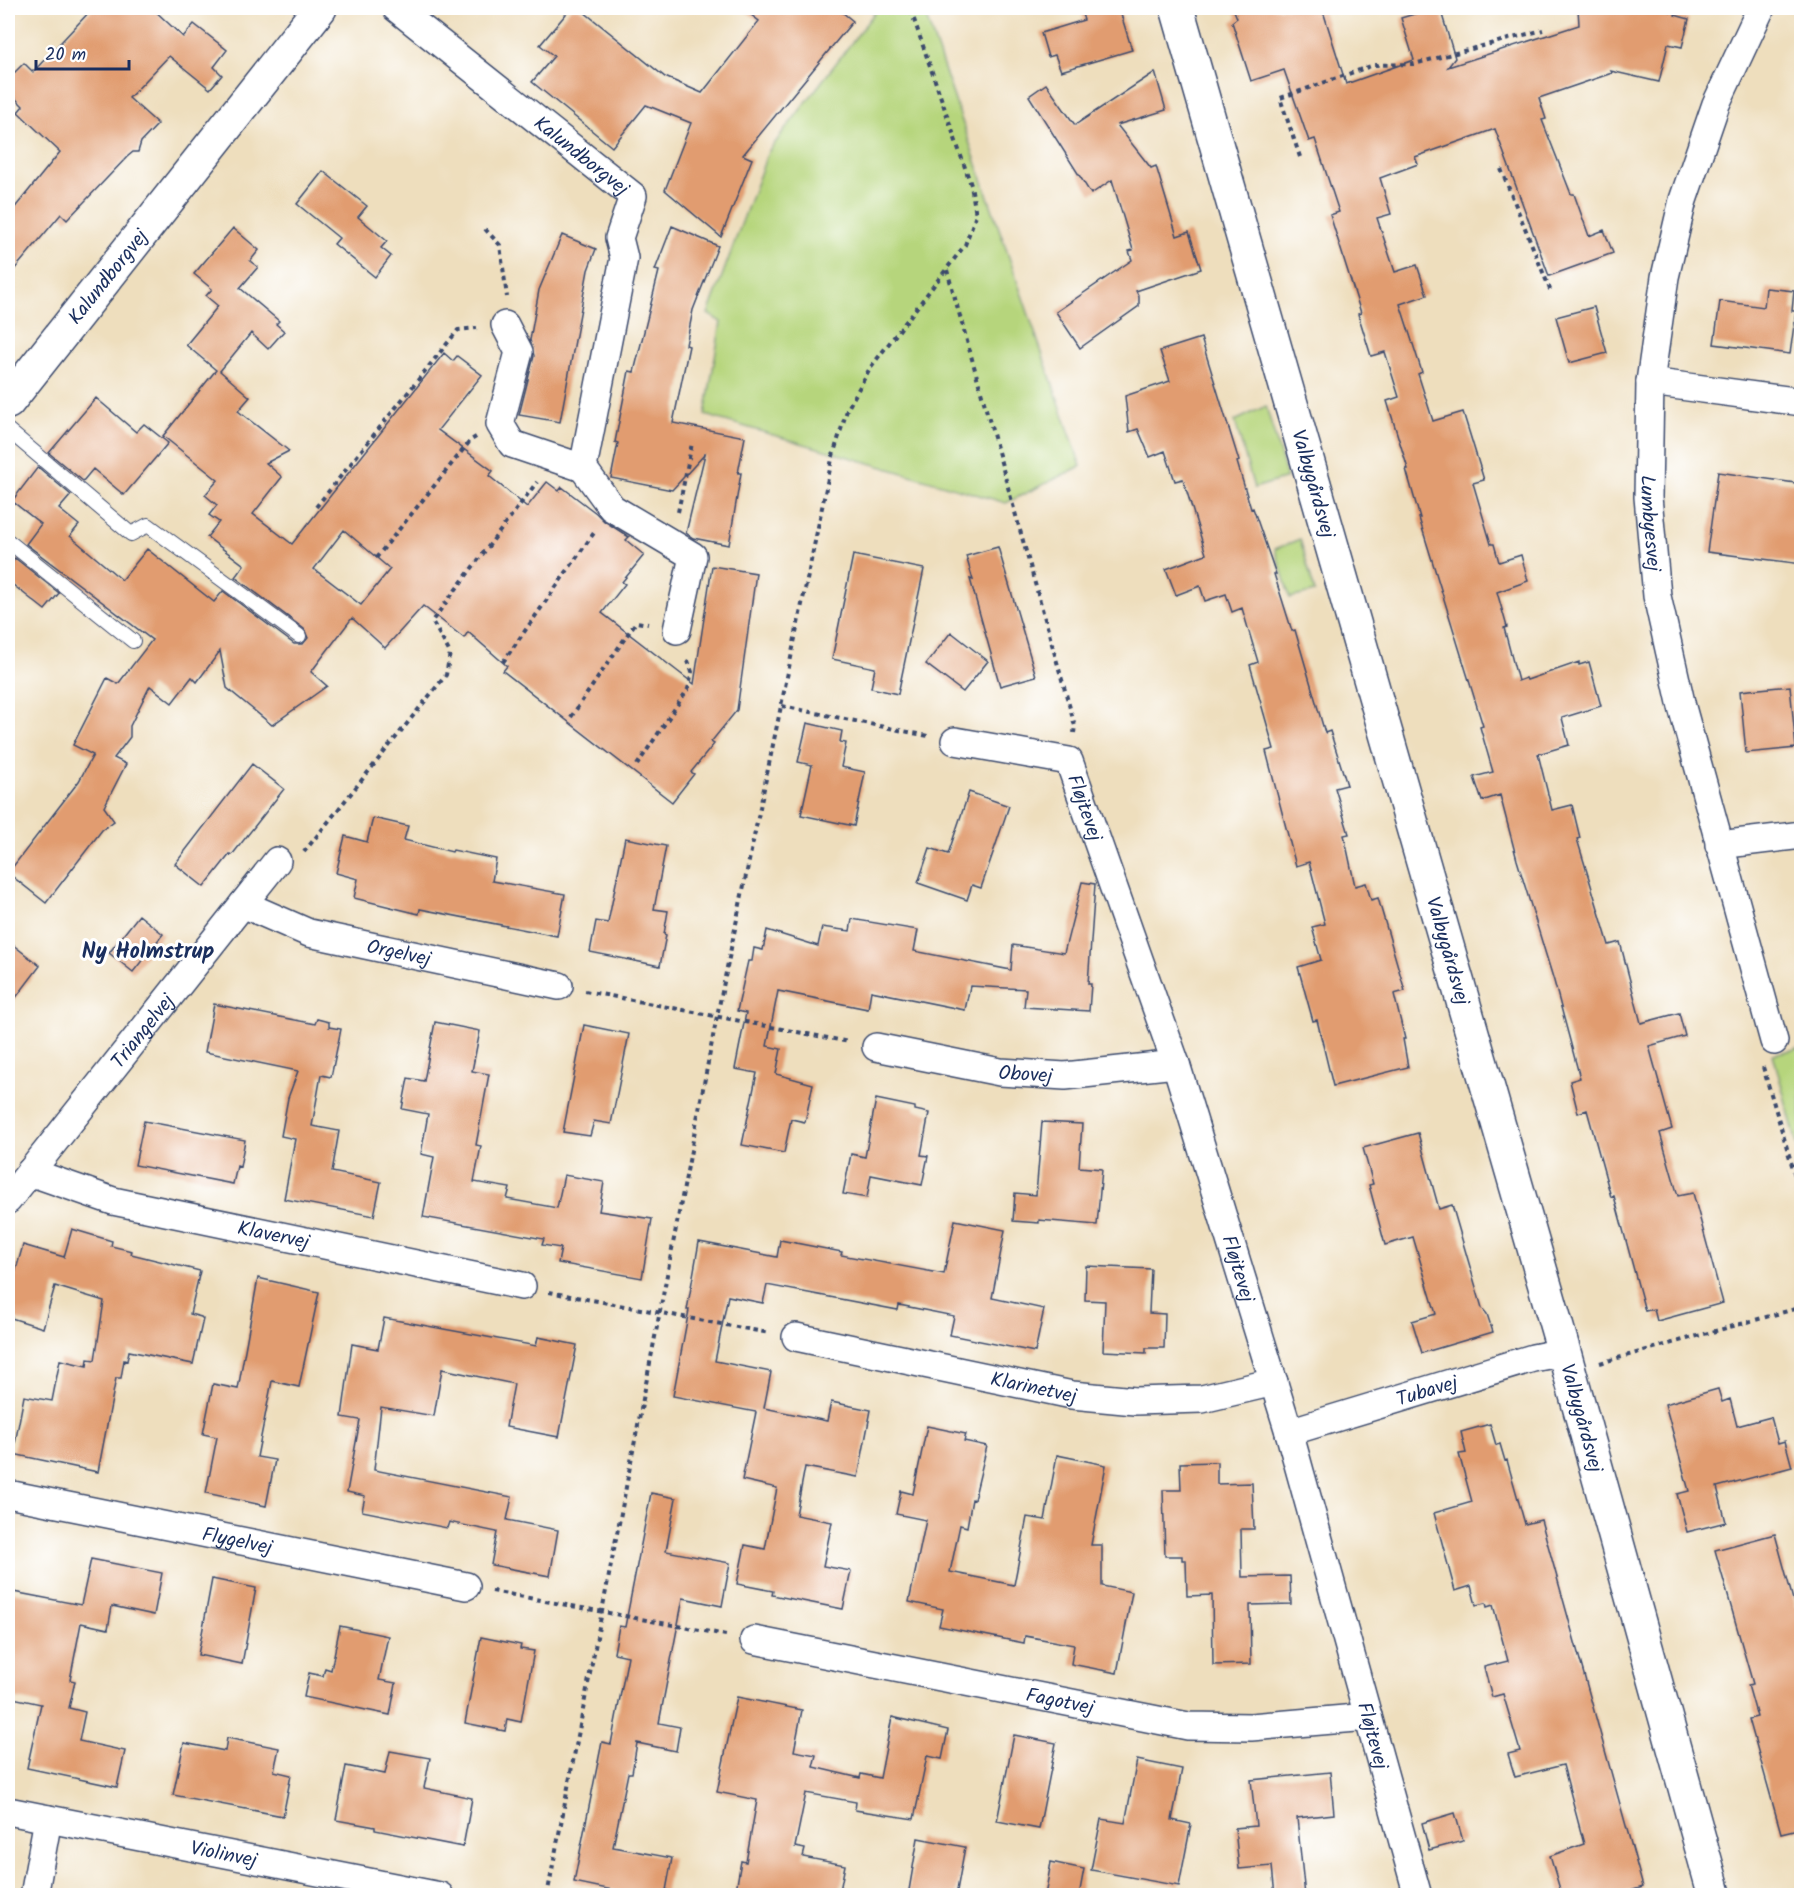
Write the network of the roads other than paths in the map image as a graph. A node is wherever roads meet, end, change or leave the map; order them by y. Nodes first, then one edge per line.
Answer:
1 (320, 8) edge
2 (396, 8) edge
3 (1177, 8) edge
4 (1761, 8) edge
5 (504, 325) road end
6 (1650, 382) junction
7 (8, 402) edge
8 (1802, 402) edge
9 (8, 430) edge
10 (583, 468) junction
11 (8, 540) edge
12 (677, 630) road end
13 (299, 636) dead end
14 (133, 641) dead end
15 (955, 741) road end
16 (1802, 835) edge
17 (1719, 845) junction
18 (277, 861) road end
19 (243, 904) junction
20 (559, 986) road end
21 (1774, 1041) road end
22 (876, 1047) road end
23 (1176, 1064) junction
24 (30, 1172) junction
25 (8, 1200) edge
26 (522, 1286) road end
27 (796, 1337) road end
28 (1564, 1352) junction
29 (1274, 1382) junction
30 (1289, 1432) junction
31 (8, 1494) edge
32 (466, 1586) road end
33 (754, 1640) road end
34 (1368, 1716) junction
35 (8, 1811) edge
36 (48, 1819) junction
37 (367, 1889) edge
38 (34, 1896) edge
39 (440, 1896) edge
40 (1418, 1896) edge
41 (1715, 1896) edge

1 - 7 street, Kalundborgvej
2 - 10 street, Kalundborgvej
3 - 28 street, Valbygårdsvej
4 - 6 street, Lumbyesvej
5 - 10 street
6 - 8 street
6 - 17 street, Lumbyesvej
9 - 13 lane
10 - 12 street
11 - 14 lane
15 - 23 street, Fløjtevej
16 - 17 street
17 - 21 street, Lumbyesvej
18 - 19 street, Triangelvej
19 - 20 street, Orgelvej
19 - 24 street, Triangelvej
22 - 23 street, Obovej
23 - 29 street, Fløjtevej
24 - 25 street, Triangelvej
24 - 26 street, Klavervej
27 - 29 street, Klarinetvej
28 - 30 street, Tubavej
28 - 41 street, Valbygårdsvej
29 - 30 street, Fløjtevej
30 - 34 street, Fløjtevej
31 - 32 street, Flygelvej
33 - 34 street, Fagotvej
34 - 40 street, Fløjtevej
35 - 36 street, Violinvej
36 - 37 street, Violinvej
36 - 38 street
37 - 39 street, Violinvej

